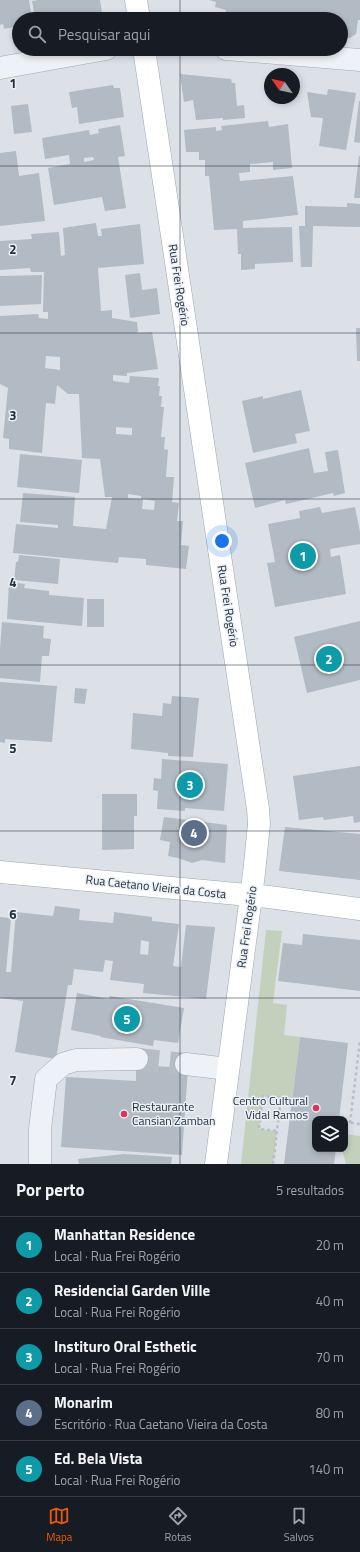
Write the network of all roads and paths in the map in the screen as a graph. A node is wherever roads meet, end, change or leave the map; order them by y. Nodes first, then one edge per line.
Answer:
1 (136, 0) edge
2 (138, 12) edge
3 (67, 56) edge
4 (145, 56) edge
5 (311, 56) edge
6 (360, 60) edge
7 (0, 68) edge
8 (0, 872) edge
9 (251, 896) junction
10 (360, 909) edge
11 (360, 1040) edge
12 (137, 1059) tunnel mouth
13 (186, 1064) tunnel mouth
14 (228, 1069) junction
15 (247, 1110) dead end
16 (262, 1112) junction
17 (279, 1115) junction
18 (290, 1116) dead end
19 (350, 1123) joint
20 (360, 1124) edge
21 (277, 1131) junction
22 (40, 1164) edge
23 (216, 1164) edge
24 (273, 1164) edge

1 - 2 main road
3 - 7 street
4 - 9 main road, Rua Frei Rogério
5 - 6 street
8 - 9 main road, Rua Caetano Vieira da Costa
9 - 10 main road, Rua Caetano Vieira da Costa
9 - 14 main road, Rua Frei Rogério
11 - 19 path
12 - 22 street
13 - 14 street
14 - 23 main road, Rua Frei Rogério
15 - 16 path
16 - 17 path
16 - 21 path
17 - 18 path
17 - 21 path
19 - 20 path
21 - 24 path

